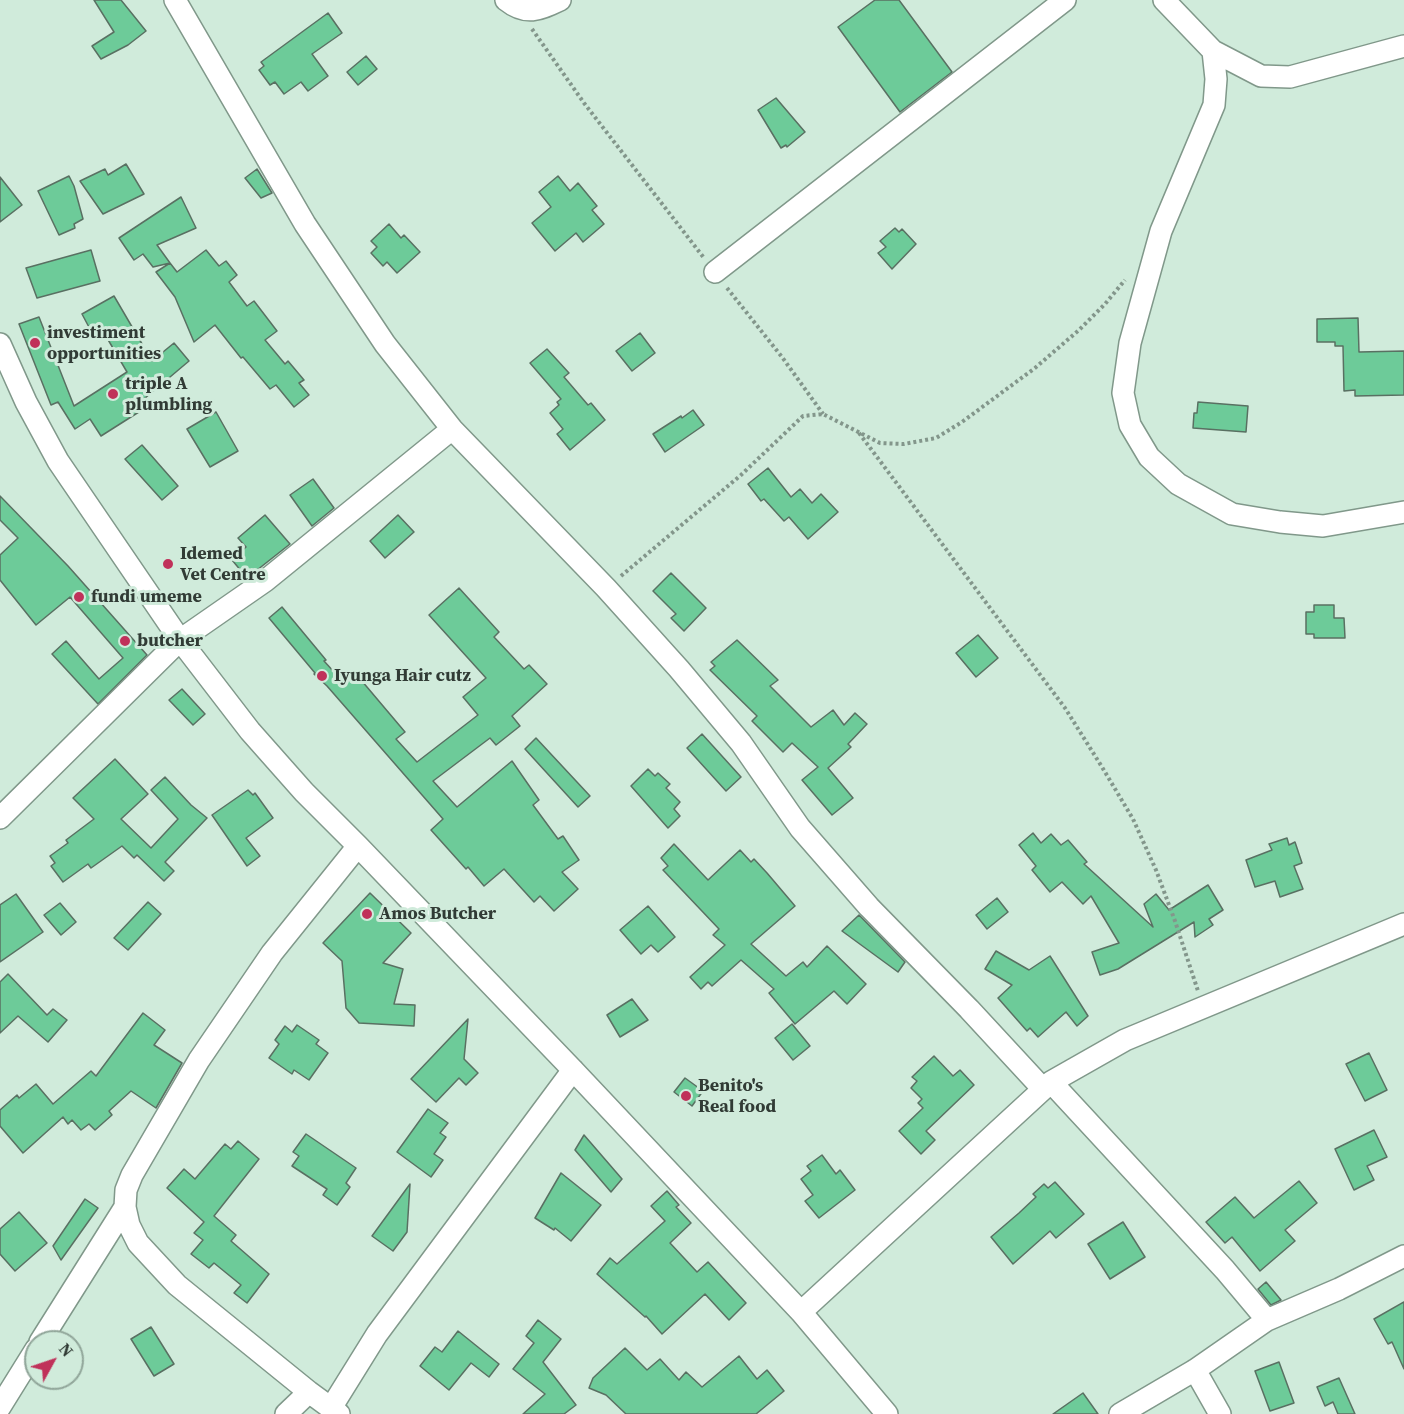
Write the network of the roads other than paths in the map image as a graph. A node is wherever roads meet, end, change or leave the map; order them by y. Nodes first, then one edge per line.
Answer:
1 (175, 0) edge
2 (560, 0) edge
3 (1065, 0) edge
4 (1164, 0) edge
5 (512, 4) edge
6 (1404, 46) edge
7 (1213, 51) junction
8 (715, 272) road end
9 (0, 344) edge
10 (452, 429) junction
11 (1404, 512) edge
12 (180, 640) junction
13 (0, 818) edge
14 (358, 846) junction
15 (1404, 924) edge
16 (573, 1070) junction
17 (1047, 1085) junction
18 (125, 1207) junction
19 (1402, 1263) edge
20 (801, 1312) junction
21 (1267, 1320) junction
22 (48, 1330) edge
23 (24, 1368) edge
24 (1195, 1370) junction
25 (309, 1392) junction
26 (0, 1407) edge
27 (335, 1411) edge
28 (286, 1414) edge
29 (887, 1414) edge
30 (1120, 1414) edge
31 (1220, 1414) edge

1 - 10 street
2 - 5 street
3 - 8 street
4 - 7 street
6 - 7 street
7 - 11 street
9 - 12 street
10 - 12 street
10 - 17 street
12 - 13 street
12 - 14 street
14 - 16 street
14 - 18 street
15 - 17 street
16 - 20 street
16 - 27 street
17 - 20 street
17 - 21 street
18 - 22 street
18 - 25 street
19 - 21 street
20 - 29 street
21 - 24 street
23 - 26 street
24 - 30 street
24 - 31 street
25 - 27 street
25 - 28 street

